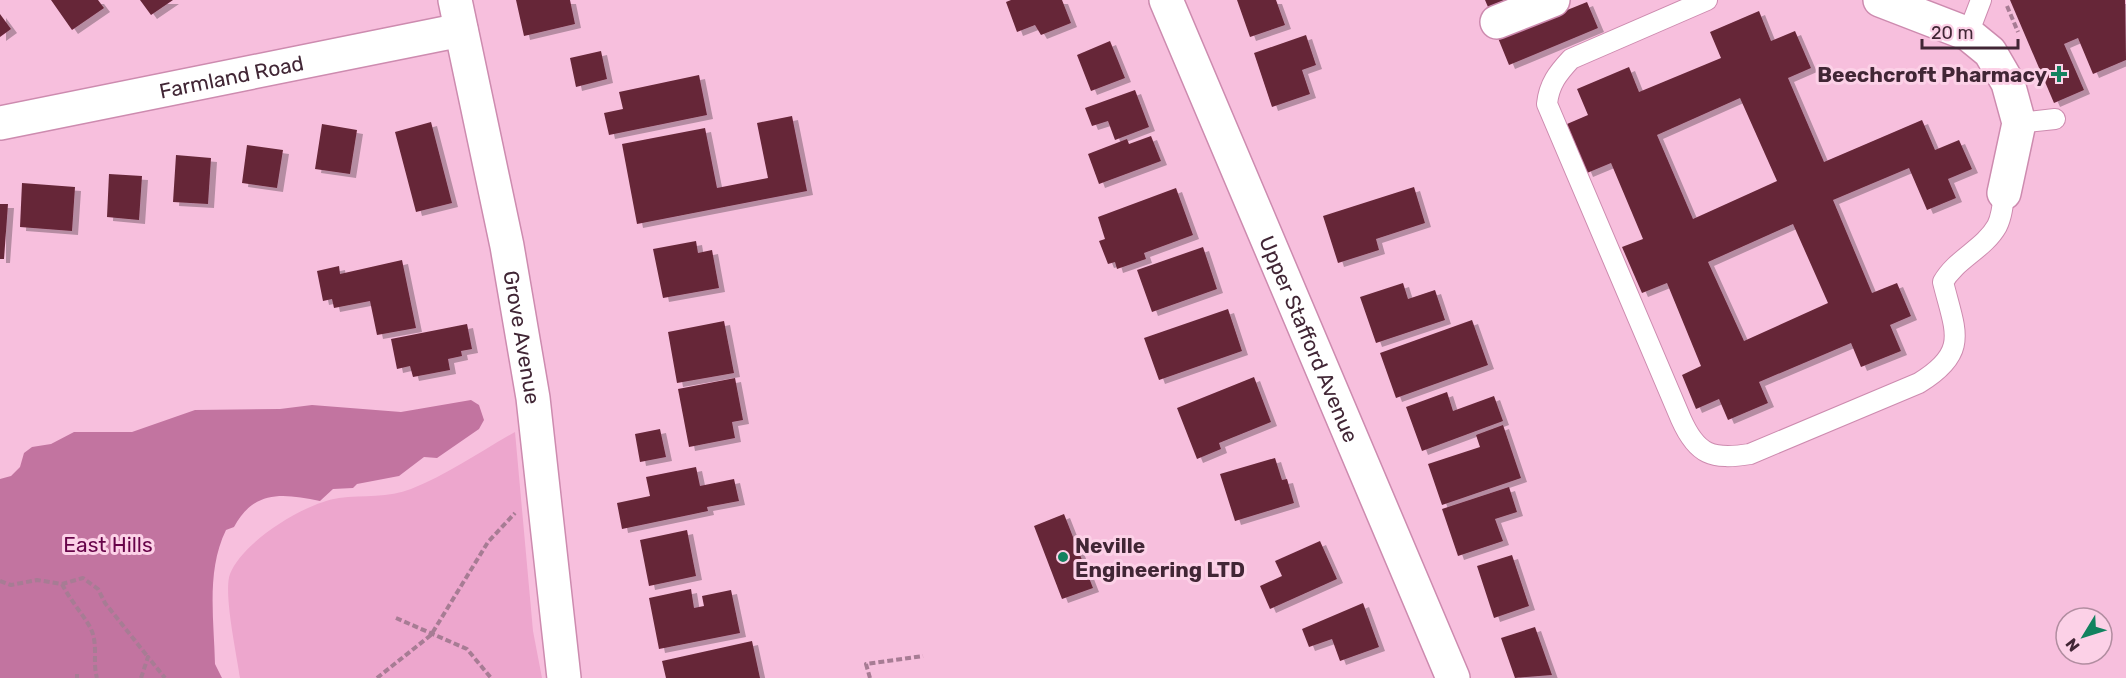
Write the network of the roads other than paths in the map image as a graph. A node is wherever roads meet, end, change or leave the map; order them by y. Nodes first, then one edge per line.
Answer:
1 (1166, 0) edge
2 (1553, 0) edge
3 (1707, 0) edge
4 (1880, 0) edge
5 (1981, 0) edge
6 (458, 15) edge
7 (1497, 22) dead end
8 (1968, 34) junction
9 (2055, 119) dead end
10 (0, 123) edge
11 (2019, 123) junction
12 (2004, 193) joint
13 (564, 678) edge
14 (1452, 678) edge

1 - 14 street, Upper Stafford Avenue
2 - 7 street
3 - 12 lane
4 - 8 street
5 - 8 lane
6 - 10 street, Farmland Road
6 - 13 street, Grove Avenue
8 - 11 street
9 - 11 lane
11 - 12 street

